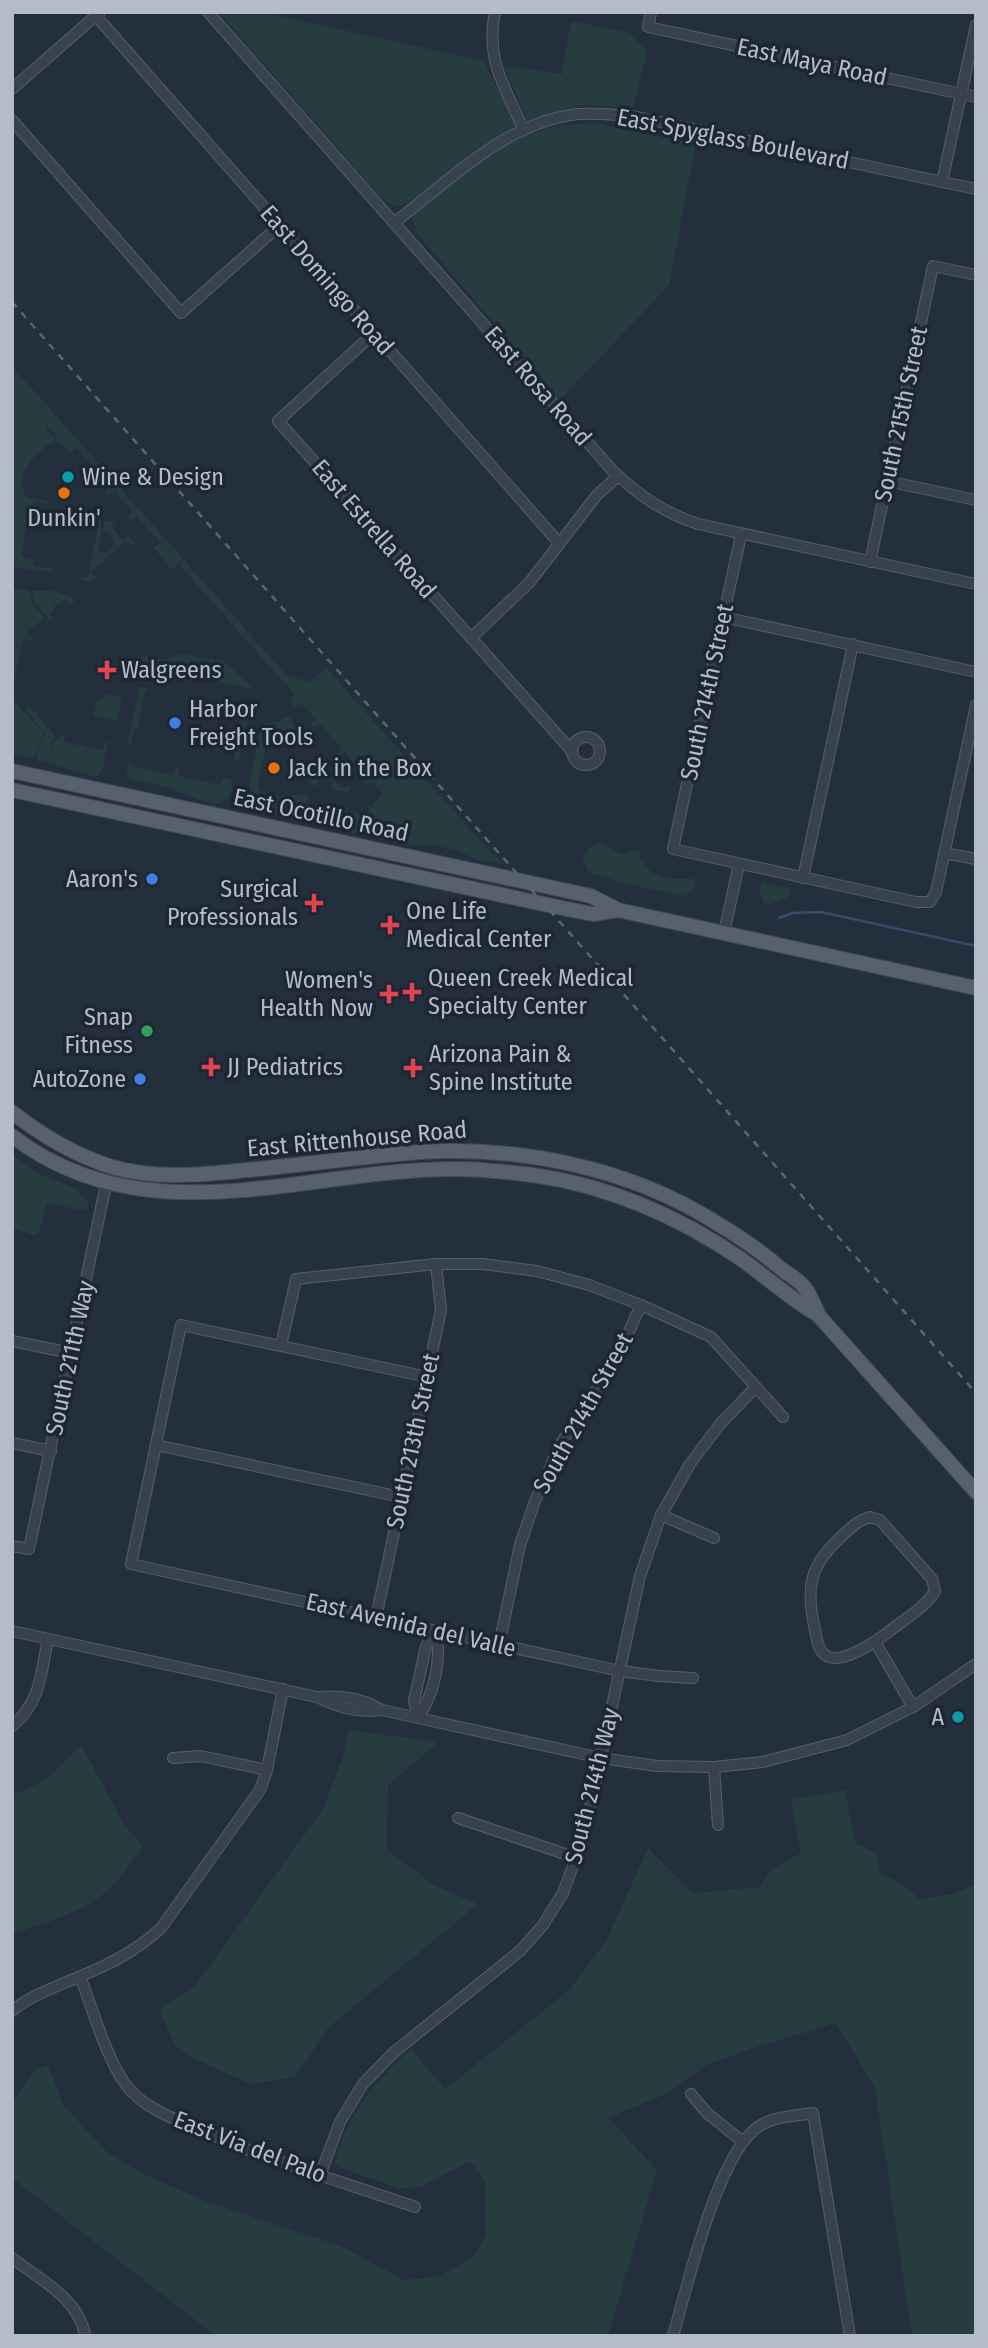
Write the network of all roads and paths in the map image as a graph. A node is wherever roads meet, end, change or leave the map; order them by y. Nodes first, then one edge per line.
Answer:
1 (208, 12) edge
2 (495, 12) edge
3 (651, 12) edge
4 (98, 14) edge
5 (976, 25) edge
6 (12, 89) edge
7 (961, 93) junction
8 (976, 97) edge
9 (12, 120) edge
10 (524, 130) junction
11 (942, 182) junction
12 (976, 189) edge
13 (394, 223) junction
14 (280, 225) junction
15 (976, 275) edge
16 (374, 333) junction
17 (618, 476) junction
18 (887, 481) junction
19 (976, 500) edge
20 (741, 535) junction
21 (559, 543) junction
22 (870, 562) junction
23 (976, 584) edge
24 (723, 617) junction
25 (471, 638) junction
26 (853, 644) junction
27 (976, 672) edge
28 (976, 705) edge
29 (571, 750) dead end
30 (12, 771) edge
31 (12, 790) edge
32 (144, 800) junction
33 (129, 814) junction
34 (944, 853) junction
35 (976, 859) edge
36 (739, 864) junction
37 (803, 878) junction
38 (618, 910) junction
39 (724, 933) junction
40 (976, 988) edge
41 (12, 1112) edge
42 (12, 1136) edge
43 (110, 1166) junction
44 (106, 1183) junction
45 (436, 1264) junction
46 (641, 1305) junction
47 (819, 1316) junction
48 (12, 1340) edge
49 (281, 1346) junction
50 (71, 1353) junction
51 (428, 1377) junction
52 (755, 1388) junction
53 (783, 1418) dead end
54 (12, 1443) edge
55 (156, 1445) junction
56 (51, 1451) junction
57 (976, 1492) edge
58 (401, 1497) junction
59 (661, 1514) junction
60 (714, 1538) dead end
61 (12, 1546) edge
62 (376, 1618) junction
63 (12, 1631) edge
64 (436, 1631) junction
65 (48, 1639) junction
66 (875, 1642) junction
67 (499, 1645) junction
68 (976, 1664) edge
69 (620, 1671) junction
70 (692, 1678) dead end
71 (283, 1689) junction
72 (914, 1707) junction
73 (418, 1718) junction
74 (12, 1726) edge
75 (173, 1758) dead end
76 (601, 1758) junction
77 (714, 1767) junction
78 (267, 1770) junction
79 (458, 1818) dead end
80 (718, 1825) dead end
81 (577, 1858) junction
82 (80, 1976) junction
83 (12, 2011) edge
84 (691, 2094) dead end
85 (742, 2141) junction
86 (320, 2175) junction
87 (415, 2207) dead end
88 (12, 2258) edge
89 (85, 2336) edge
90 (673, 2336) edge
91 (850, 2336) edge

1 - 13 street, East Rosa Road
2 - 10 street
3 - 7 street, East Maya Road
4 - 6 street
4 - 14 street, East Domingo Road
5 - 7 street
7 - 8 street, East Maya Road
7 - 11 street
9 - 14 street
10 - 11 street, East Spyglass Boulevard
10 - 13 street, East Spyglass Boulevard
11 - 12 street, East Spyglass Boulevard
13 - 17 street, East Rosa Road
14 - 16 street, East Domingo Road
15 - 18 street, South 215th Street
16 - 21 street, East Domingo Road
16 - 25 street, East Estrella Road
17 - 20 street, East Rosa Road
17 - 21 street
18 - 19 street
18 - 22 street, South 215th Street
20 - 22 street, East Rosa Road
20 - 24 street, South 214th Street
21 - 25 street
22 - 23 street, East Rosa Road
24 - 26 street
24 - 36 street, South 214th Street
25 - 29 street, East Estrella Road
26 - 27 street
26 - 37 street
28 - 34 street
30 - 32 main road, East Ocotillo Road
31 - 33 main road, East Ocotillo Road
32 - 33 main road
32 - 38 main road, East Ocotillo Road
33 - 38 main road, East Ocotillo Road
34 - 35 street
34 - 37 street
36 - 37 street
36 - 39 street
38 - 39 main road, East Ocotillo Road
39 - 40 main road, East Ocotillo Road
41 - 43 main road, East Rittenhouse Road
42 - 44 main road, East Rittenhouse Road
43 - 44 street, South 211th Way
43 - 47 main road, East Rittenhouse Road
44 - 47 main road, East Rittenhouse Road
44 - 50 street, South 211th Way
45 - 46 street
45 - 49 street
45 - 51 street, South 213th Street
46 - 52 street
46 - 67 street, South 214th Street
47 - 57 main road
48 - 50 street
49 - 51 street
49 - 55 street
50 - 56 street, South 211th Way
51 - 58 street, South 213th Street
52 - 53 street
52 - 59 street, South 214th Way
54 - 56 street
55 - 58 street
55 - 62 street, East Avenida del Valle
56 - 61 street, South 211th Way
58 - 62 street, South 213th Street
59 - 60 street
59 - 69 street, South 214th Way
62 - 64 street, East Avenida del Valle
63 - 65 street
64 - 67 street, East Avenida del Valle
64 - 73 street
65 - 71 street
65 - 74 street
66 - 66 street
66 - 72 street
67 - 69 street, East Avenida del Valle
68 - 72 street
69 - 70 street, East Avenida del Valle
69 - 76 street, South 214th Way
71 - 73 street
71 - 78 street
72 - 77 street
73 - 76 street
75 - 78 street
76 - 77 street
76 - 81 street, South 214th Way
77 - 80 street
78 - 82 street
79 - 81 street
81 - 86 street, South 214th Way
82 - 83 street
82 - 86 street, East Via del Palo
84 - 85 street
85 - 90 street
85 - 91 street
86 - 87 street, East Via del Palo
88 - 89 street

